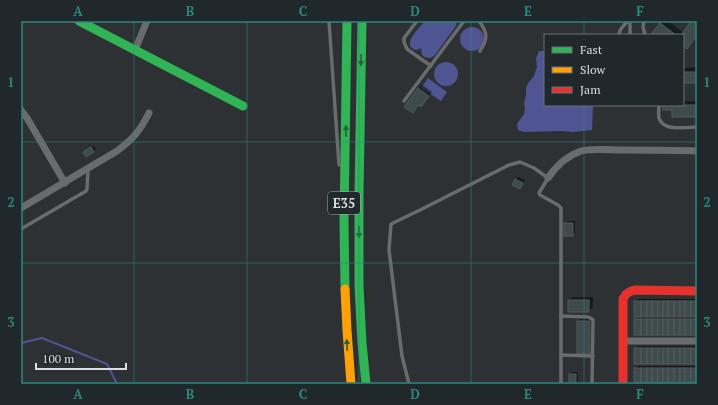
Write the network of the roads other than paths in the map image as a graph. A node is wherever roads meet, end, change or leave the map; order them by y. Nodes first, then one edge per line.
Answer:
1 (79, 21) edge
2 (147, 21) edge
3 (329, 21) edge
4 (347, 21) edge
5 (362, 21) edge
6 (417, 21) edge
7 (464, 21) edge
8 (479, 21) edge
9 (629, 21) edge
10 (644, 21) edge
11 (619, 34) edge
12 (630, 34) edge
13 (645, 34) edge
14 (135, 50) junction
15 (480, 51) dead end
16 (431, 66) junction
17 (404, 101) dead end
18 (243, 106) dead end
19 (659, 106) edge
20 (21, 110) edge
21 (150, 113) dead end
22 (697, 127) edge
23 (697, 151) edge
24 (88, 169) junction
25 (340, 173) dead end
26 (548, 178) junction
27 (340, 181) dead end
28 (66, 182) junction
29 (21, 208) edge
30 (21, 229) edge
31 (344, 236) junction
32 (697, 291) edge
33 (561, 316) junction
34 (623, 341) junction
35 (697, 341) edge
36 (561, 355) junction
37 (593, 356) junction
38 (351, 384) edge
39 (366, 384) edge
40 (409, 384) edge
41 (561, 384) edge
42 (592, 384) edge
43 (623, 384) edge

1 - 14 main road
2 - 14 street
3 - 25 lane
31 -> 4 main road, E35
5 -> 39 main road, E35
6 - 16 lane
7 - 16 lane
8 - 15 lane
9 - 11 lane
9 - 12 lane
10 - 13 lane
14 - 18 main road
16 - 17 lane
19 - 22 lane
20 - 28 street
21 - 24 street
23 - 26 street
24 - 28 street
24 - 30 lane
26 - 33 lane
26 - 40 lane
27 - 31 lane
28 - 29 street
38 -> 31 main road, E35
32 - 34 main road
33 - 36 lane
33 - 37 lane
34 - 35 street
34 - 43 main road
36 - 37 lane
36 - 41 lane
37 - 42 lane

